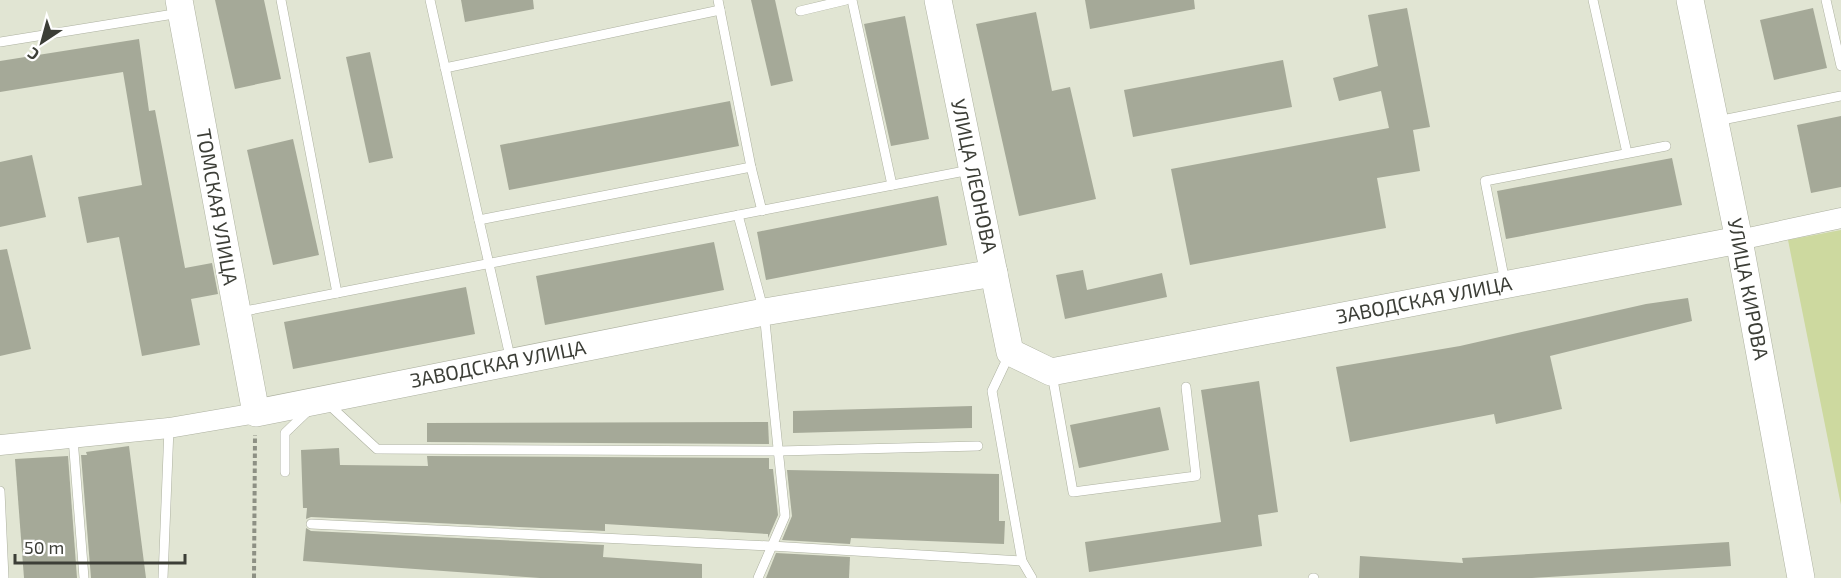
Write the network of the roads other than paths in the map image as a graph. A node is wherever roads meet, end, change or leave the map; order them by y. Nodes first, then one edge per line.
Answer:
1 (281, 0) edge
2 (430, 0) edge
3 (846, 0) edge
4 (852, 0) edge
5 (938, 0) edge
6 (1593, 0) edge
7 (1690, 0) edge
8 (1826, 0) edge
9 (719, 5) edge
10 (181, 6) edge
11 (800, 11) dead end
12 (0, 42) edge
13 (1841, 66) edge
14 (445, 68) junction
15 (1841, 96) edge
16 (1715, 121) junction
17 (1666, 146) dead end
18 (1626, 153) junction
19 (751, 167) junction
20 (973, 170) junction
21 (892, 185) junction
22 (762, 211) junction
23 (738, 215) junction
24 (1841, 218) edge
25 (479, 220) junction
26 (1739, 240) junction
27 (489, 263) junction
28 (994, 273) junction
29 (1505, 285) junction
30 (337, 293) junction
31 (764, 312) junction
32 (236, 313) junction
33 (1010, 352) junction
34 (511, 362) junction
35 (1051, 372) junction
36 (1186, 387) dead end
37 (322, 398) junction
38 (256, 413) junction
39 (169, 428) junction
40 (73, 438) junction
41 (0, 445) edge
42 (978, 446) dead end
43 (779, 452) junction
44 (285, 472) dead end
45 (0, 491) edge
46 (311, 524) dead end
47 (771, 546) junction
48 (1022, 561) junction
49 (4, 578) edge
50 (84, 578) edge
51 (163, 578) edge
52 (759, 578) edge
53 (1032, 578) edge
54 (1802, 578) edge

1 - 30 lane
2 - 14 lane
3 - 11 lane
4 - 21 lane
5 - 20 street, УЛИЦА ЛЕОНОВА
6 - 18 lane
7 - 16 street, УЛИЦА КИРОВА
8 - 13 lane
9 - 14 lane
9 - 19 lane
10 - 12 lane
10 - 32 street, ТОМСКАЯ УЛИЦА
14 - 25 lane
15 - 16 lane
16 - 26 street, УЛИЦА КИРОВА
17 - 18 lane
18 - 29 lane
19 - 22 lane
19 - 25 lane
20 - 21 lane
20 - 28 street, УЛИЦА ЛЕОНОВА
21 - 22 lane
22 - 23 lane
23 - 27 lane
23 - 31 lane
24 - 26 street, ЗАВОДСКАЯ УЛИЦА
25 - 27 lane
26 - 29 street, ЗАВОДСКАЯ УЛИЦА
26 - 54 street, УЛИЦА КИРОВА
27 - 30 lane
27 - 34 lane
28 - 31 street, ЗАВОДСКАЯ УЛИЦА
28 - 33 street, УЛИЦА ЛЕОНОВА
29 - 35 street, ЗАВОДСКАЯ УЛИЦА
30 - 32 lane
31 - 34 street, ЗАВОДСКАЯ УЛИЦА
31 - 43 lane
32 - 38 street, ТОМСКАЯ УЛИЦА
33 - 35 street
33 - 48 lane
34 - 37 street, ЗАВОДСКАЯ УЛИЦА
35 - 36 lane
37 - 38 street, ЗАВОДСКАЯ УЛИЦА
37 - 43 lane
37 - 44 lane
38 - 39 street, ЗАВОДСКАЯ УЛИЦА
39 - 40 street, ЗАВОДСКАЯ УЛИЦА
39 - 51 lane
40 - 41 street, ЗАВОДСКАЯ УЛИЦА
40 - 50 lane
42 - 43 lane
43 - 47 lane
45 - 49 lane
46 - 47 lane
47 - 48 lane
47 - 52 lane
48 - 53 lane

